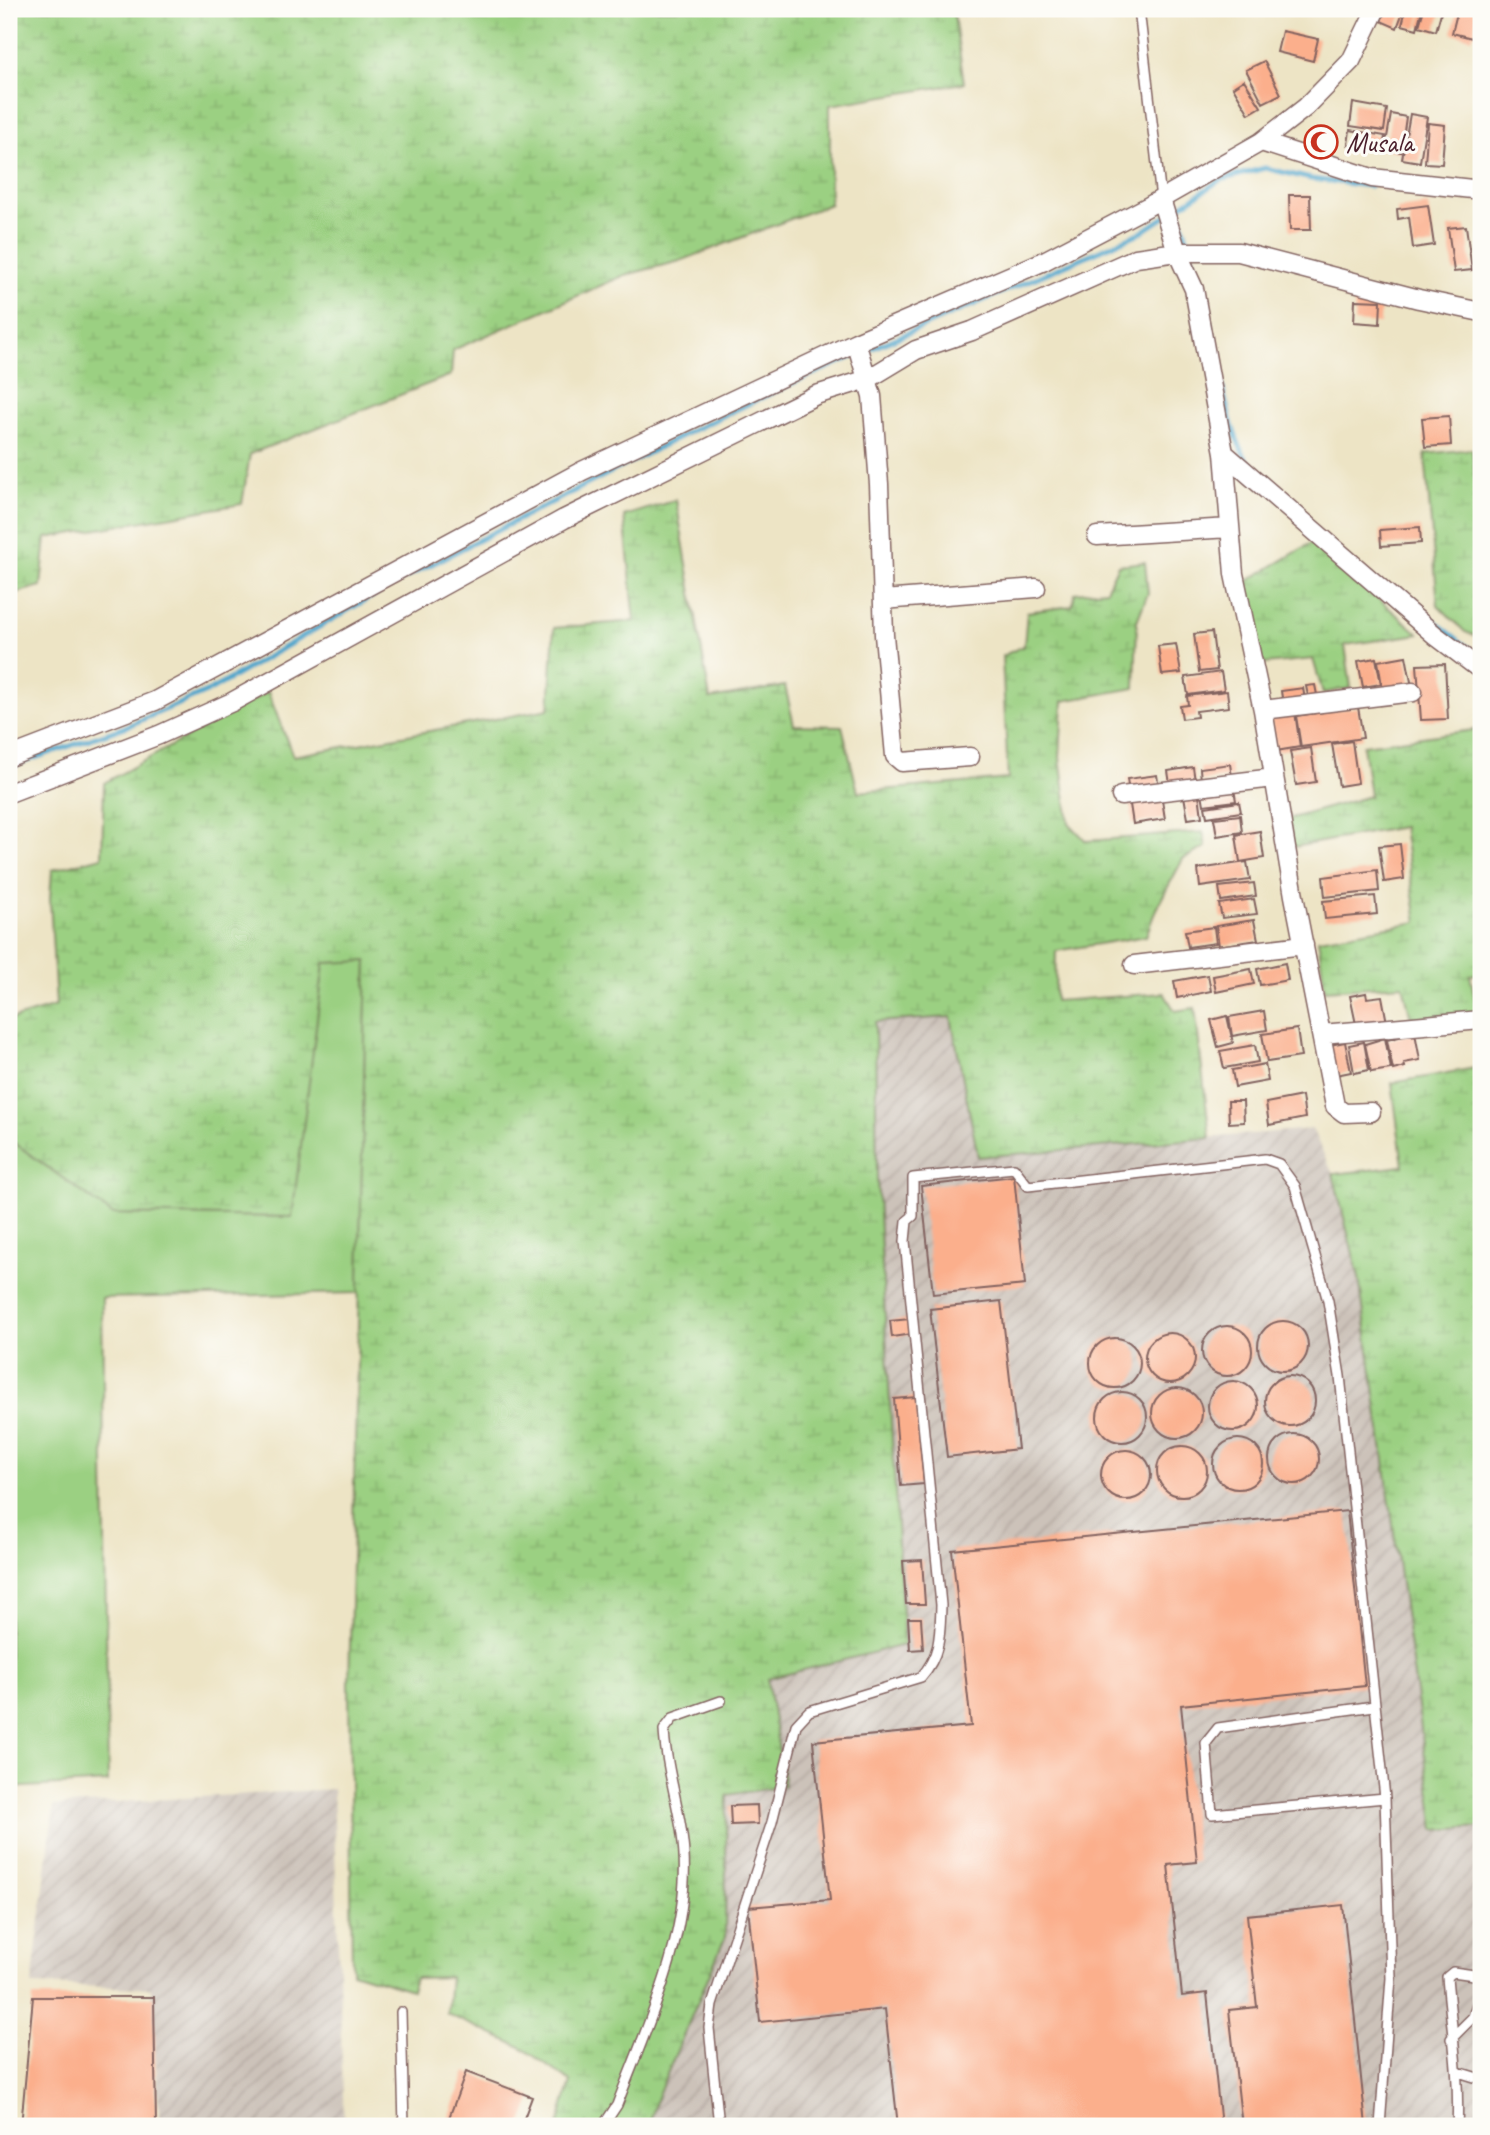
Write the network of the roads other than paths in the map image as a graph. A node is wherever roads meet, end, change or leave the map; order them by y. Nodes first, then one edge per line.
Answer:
1 (1139, 9) edge
2 (1376, 9) edge
3 (1261, 142) junction
4 (1481, 190) edge
5 (1163, 206) junction
6 (1176, 247) junction
7 (1481, 312) edge
8 (857, 347) junction
9 (867, 376) junction
10 (755, 393) junction
11 (764, 417) junction
12 (1224, 453) junction
13 (1230, 528) junction
14 (1097, 536) dead end
15 (1037, 588) dead end
16 (883, 600) junction
17 (1481, 670) edge
18 (1413, 692) dead end
19 (150, 707) junction
20 (1263, 710) junction
21 (158, 732) junction
22 (9, 757) edge
23 (970, 757) dead end
24 (1274, 778) junction
25 (9, 793) edge
26 (1121, 796) dead end
27 (1304, 945) junction
28 (1133, 965) dead end
29 (1481, 1020) edge
30 (1321, 1034) junction
31 (1371, 1112) dead end
32 (721, 1701) dead end
33 (1374, 1706) junction
34 (1385, 1798) junction
35 (1481, 1976) edge
36 (1481, 1990) edge
37 (401, 2012) dead end
38 (1451, 2039) junction
39 (1458, 2072) junction
40 (1481, 2079) edge
41 (404, 2126) edge
42 (603, 2126) edge
43 (719, 2126) edge
44 (1380, 2126) edge
45 (1457, 2126) edge

1 - 5 lane
2 - 3 street
3 - 4 street
3 - 5 street
5 - 6 street
5 - 8 street
6 - 7 street
6 - 9 street
6 - 12 street
8 - 9 street
8 - 10 street
9 - 11 street
9 - 16 street
10 - 11 street
10 - 19 street
11 - 21 street
12 - 13 street
12 - 17 street
13 - 14 street
13 - 20 street
15 - 16 street
16 - 23 street
18 - 20 street
19 - 21 street
19 - 22 street
20 - 24 street
21 - 25 street
24 - 26 street
24 - 27 street
27 - 28 street
27 - 30 street
29 - 30 street
30 - 31 street
32 - 42 lane
33 - 34 lane
33 - 34 lane
33 - 43 lane
34 - 44 lane
35 - 38 lane
36 - 38 lane
37 - 41 lane
38 - 39 lane
39 - 40 lane
39 - 45 lane

